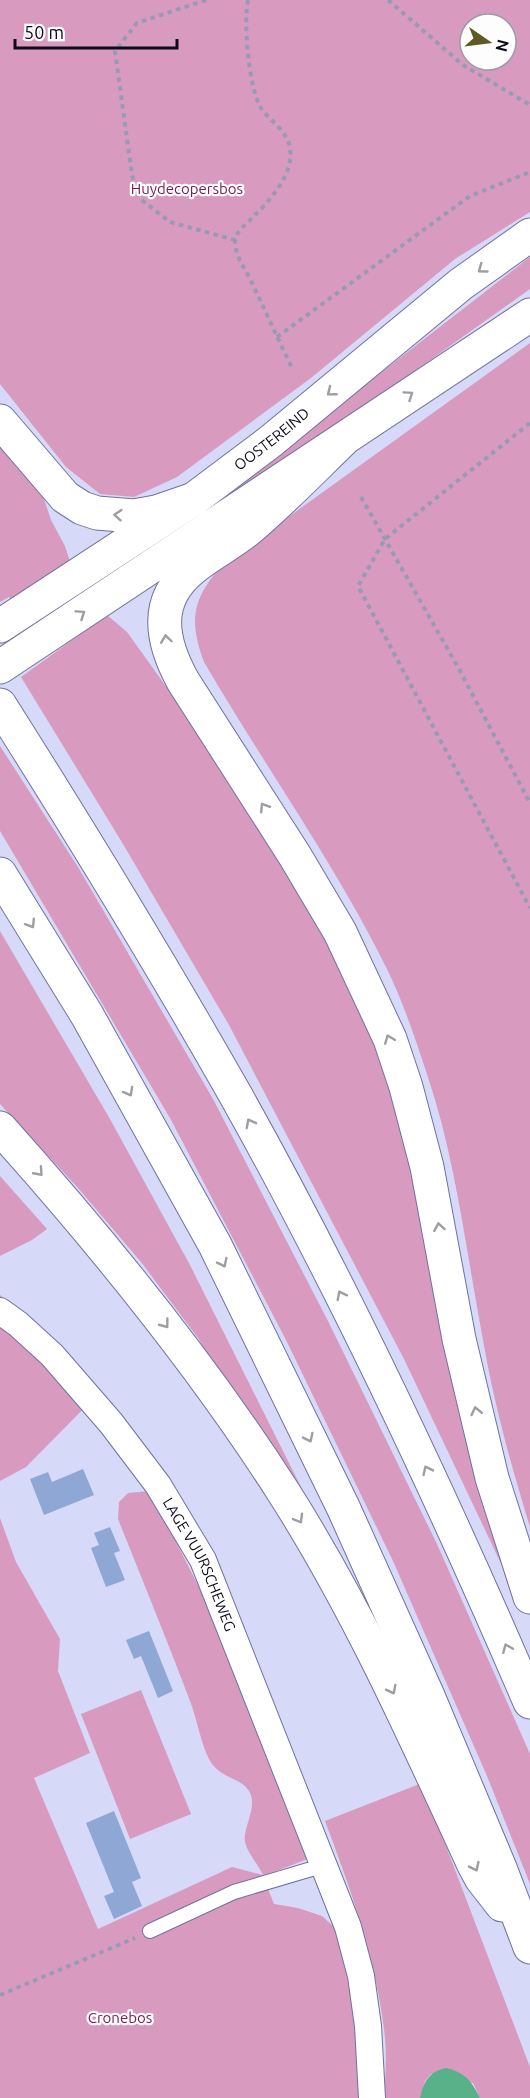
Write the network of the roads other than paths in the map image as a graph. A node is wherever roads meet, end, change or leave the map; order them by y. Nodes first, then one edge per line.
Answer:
1 (530, 235) edge
2 (530, 315) edge
3 (0, 421) edge
4 (343, 440) junction
5 (194, 499) junction
6 (7, 622) edge
7 (0, 667) edge
8 (0, 705) edge
9 (0, 874) edge
10 (0, 1128) edge
11 (0, 1311) edge
12 (530, 1597) edge
13 (530, 1702) edge
14 (325, 1865) junction
15 (150, 1931) road end
16 (528, 1941) edge
17 (372, 2098) edge

1 -> 5 main road, OOSTEREIND
4 -> 2 main road
5 -> 3 main road
7 -> 4 main road
12 -> 4 main road
5 - 6 main road, OOSTEREIND
13 -> 8 main road
9 -> 16 main road
10 -> 16 main road
11 - 14 street, LAGE VUURSCHEWEG
14 - 15 lane
14 - 17 street, LAGE VUURSCHEWEG

